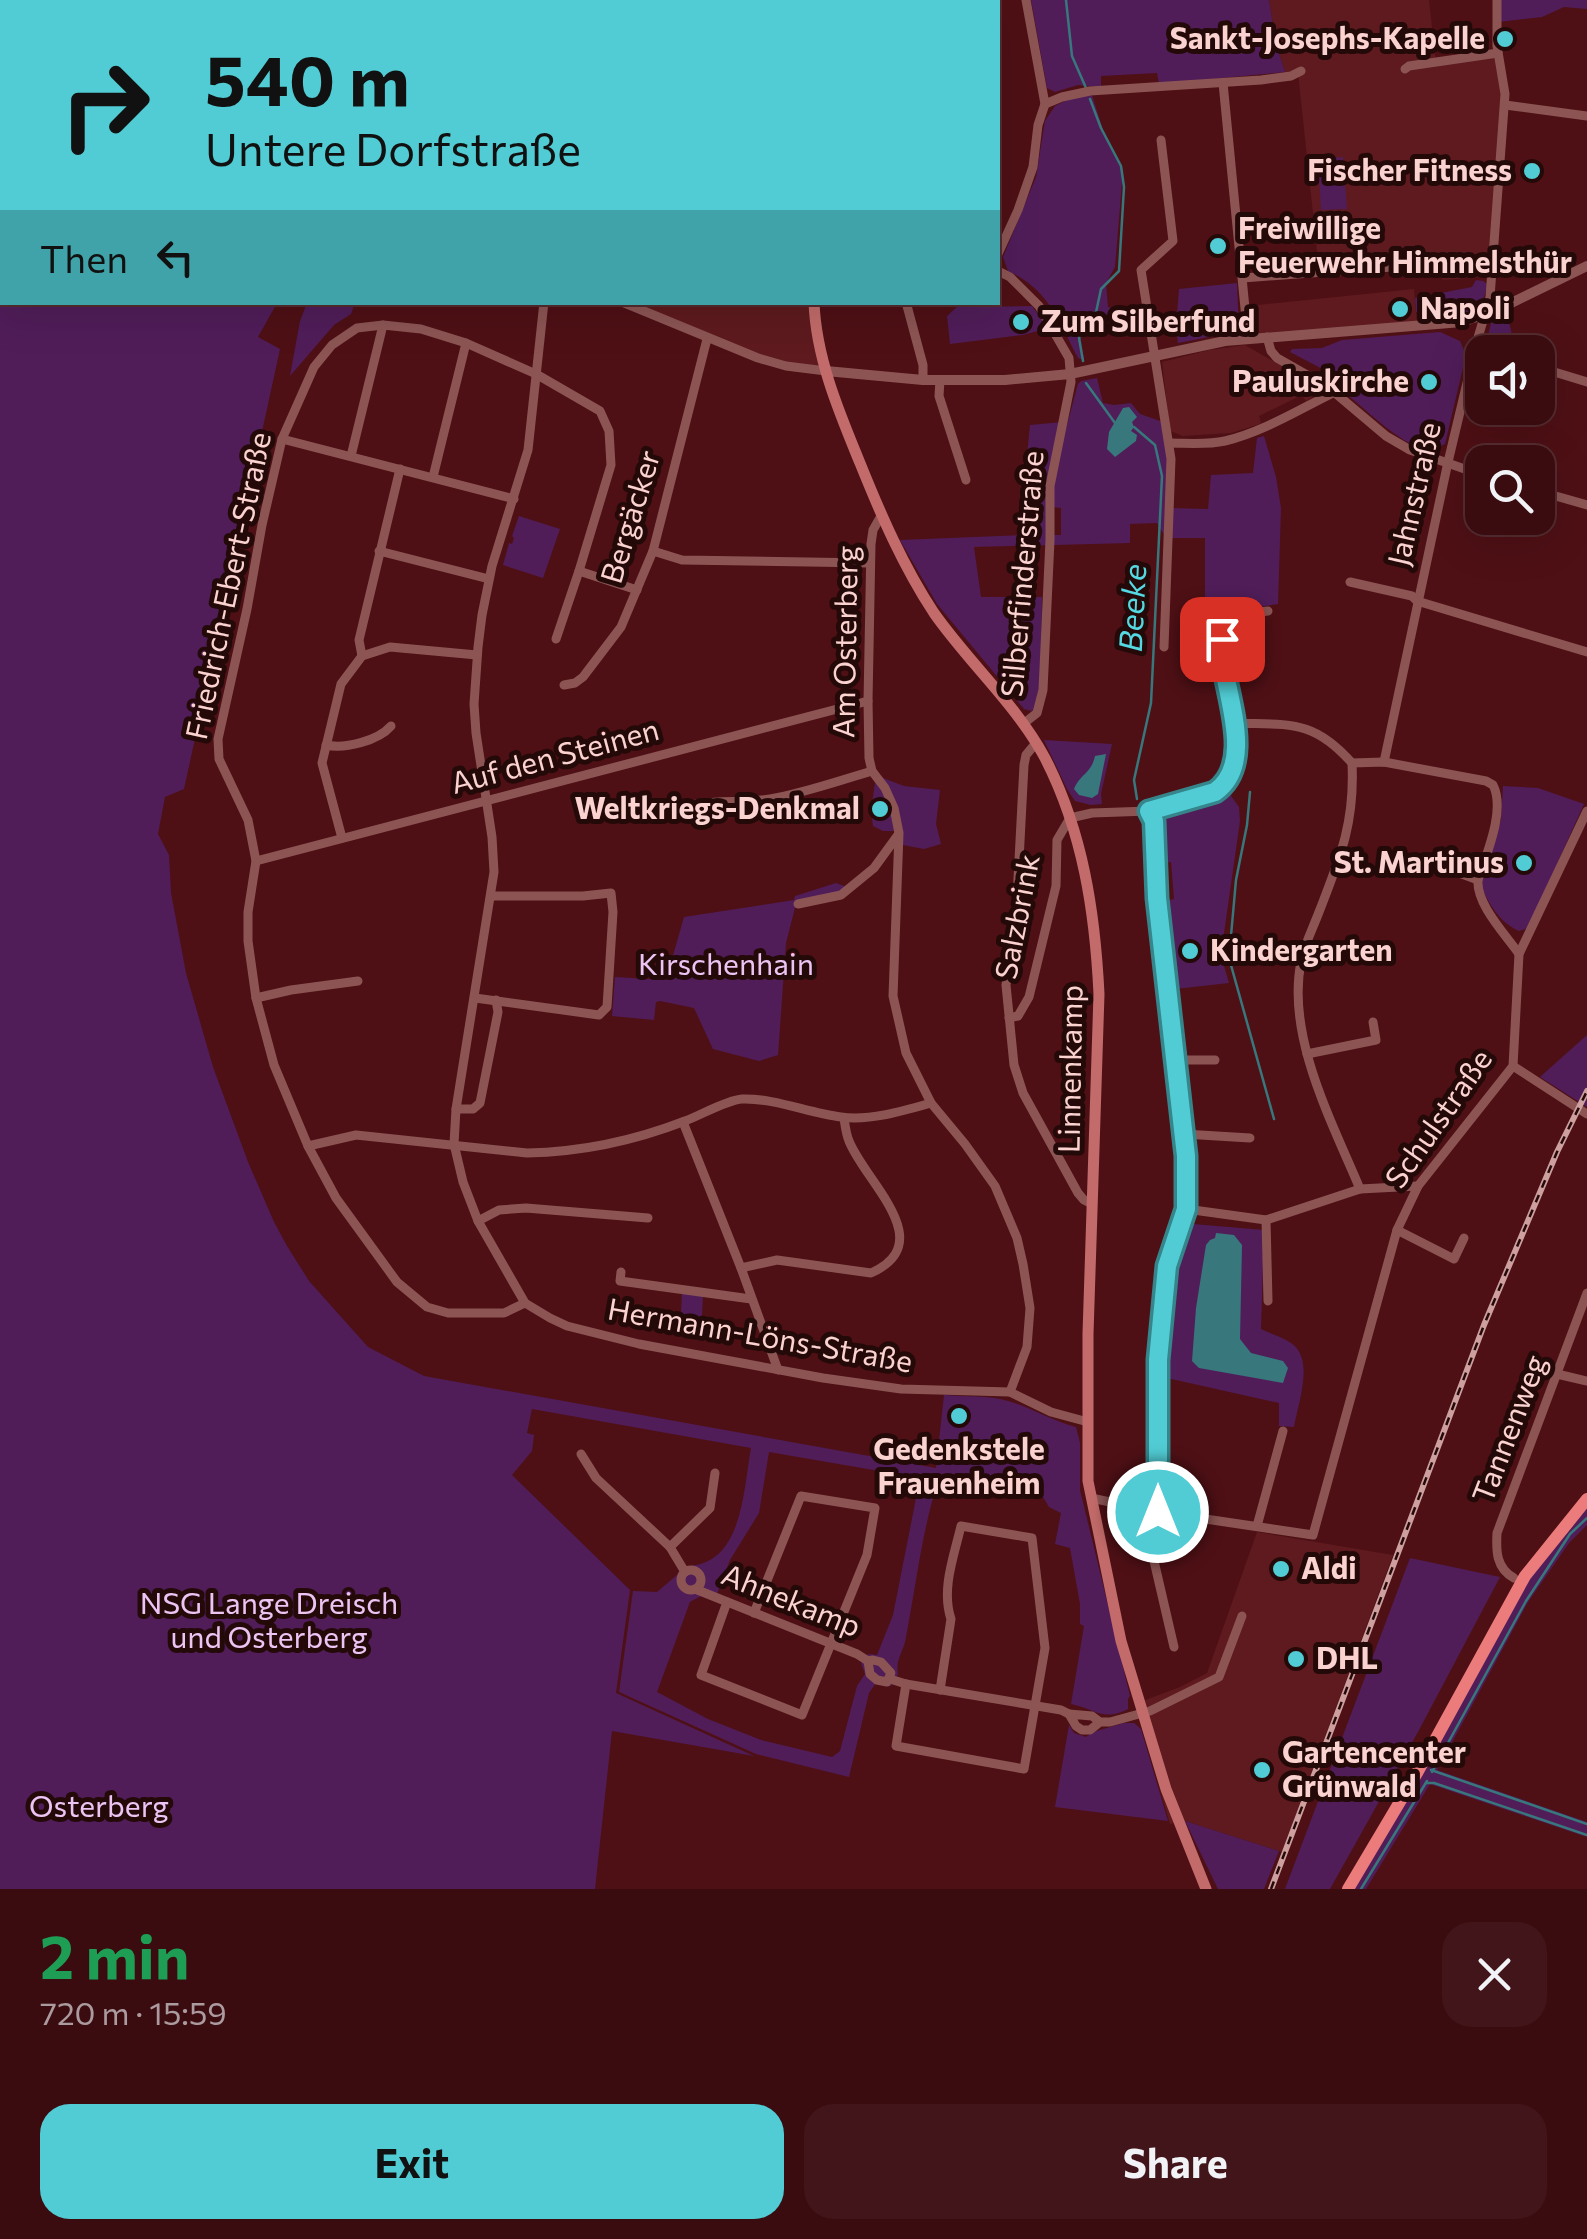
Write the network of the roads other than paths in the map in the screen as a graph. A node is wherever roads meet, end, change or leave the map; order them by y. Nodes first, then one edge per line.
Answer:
1 (1026, 0) edge
2 (1497, 0) edge
3 (1498, 53) junction
4 (1405, 69) dead end
5 (1301, 71) dead end
6 (1223, 84) junction
7 (1045, 104) junction
8 (1505, 105) junction
9 (1587, 116) edge
10 (1161, 140) dead end
11 (1000, 250) edge
12 (1587, 266) edge
13 (1392, 267) dead end
14 (1000, 272) edge
15 (1243, 278) junction
16 (544, 305) edge
17 (629, 305) edge
18 (814, 305) edge
19 (907, 305) edge
20 (1484, 315) junction
21 (384, 325) junction
22 (1481, 335) edge
23 (1267, 337) junction
24 (1248, 338) junction
25 (706, 339) junction
26 (466, 343) junction
27 (1154, 356) junction
28 (826, 371) junction
29 (1555, 372) edge
30 (536, 374) junction
31 (1070, 374) junction
32 (922, 380) junction
33 (940, 380) junction
34 (1587, 382) edge
35 (1335, 392) junction
36 (1465, 404) edge
37 (282, 439) junction
38 (1169, 443) junction
39 (352, 456) junction
40 (1448, 462) junction
41 (400, 469) junction
42 (1465, 470) edge
43 (433, 477) junction
44 (966, 480) dead end
45 (1555, 496) edge
46 (514, 499) junction
47 (1587, 505) edge
48 (881, 516) junction
49 (379, 551) junction
50 (653, 551) junction
51 (870, 563) junction
52 (578, 571) junction
53 (489, 579) junction
54 (1350, 582) dead end
55 (637, 590) junction
56 (1417, 601) junction
57 (1268, 611) dead end
58 (556, 640) dead end
59 (1164, 647) dead end
60 (1587, 652) edge
61 (362, 656) junction
62 (477, 656) junction
63 (564, 685) dead end
64 (868, 701) junction
65 (1236, 722) junction
66 (1024, 724) junction
67 (391, 726) dead end
68 (1036, 743) junction
69 (326, 745) junction
70 (1384, 762) junction
71 (1352, 763) junction
72 (872, 771) junction
73 (486, 801) junction
74 (696, 804) dead end
75 (1149, 811) junction
76 (1587, 811) edge
77 (1070, 818) junction
78 (899, 833) junction
79 (342, 838) junction
80 (256, 861) junction
81 (1450, 870) dead end
82 (1478, 880) junction
83 (492, 896) junction
84 (798, 904) dead end
85 (1519, 954) junction
86 (358, 981) dead end
87 (256, 998) junction
88 (475, 998) junction
89 (496, 1000) junction
90 (1009, 1018) junction
91 (1373, 1022) dead end
92 (1307, 1054) junction
93 (1176, 1060) junction
94 (1214, 1060) dead end
95 (1513, 1066) junction
96 (932, 1103) junction
97 (456, 1109) junction
98 (1587, 1114) edge
99 (844, 1118) junction
100 (683, 1122) junction
101 (1184, 1134) junction
102 (1250, 1138) dead end
103 (454, 1144) junction
104 (308, 1146) junction
105 (1418, 1186) junction
106 (1360, 1189) junction
107 (1092, 1204) junction
108 (1186, 1209) junction
109 (648, 1218) dead end
110 (1266, 1220) junction
111 (478, 1221) junction
112 (1396, 1230) junction
113 (1464, 1238) dead end
114 (741, 1268) junction
115 (620, 1272) dead end
116 (1587, 1293) edge
117 (751, 1300) junction
118 (1268, 1301) dead end
119 (526, 1303) junction
120 (778, 1370) junction
121 (1557, 1374) junction
122 (1587, 1381) edge
123 (1010, 1392) junction
124 (1088, 1422) junction
125 (1283, 1431) dead end
126 (581, 1454) dead end
127 (715, 1473) dead end
128 (1090, 1498) junction
129 (1587, 1498) edge
130 (1158, 1512) junction
131 (1257, 1526) junction
132 (670, 1547) junction
133 (1514, 1578) dead end
134 (727, 1602) junction
135 (754, 1613) junction
136 (1242, 1616) dead end
137 (832, 1644) junction
138 (1174, 1647) dead end
139 (906, 1684) junction
140 (940, 1690) junction
141 (1036, 1706) junction
142 (1142, 1713) junction
143 (1069, 1714) junction
144 (1100, 1722) junction
145 (1206, 1889) edge
146 (1348, 1889) edge

1 - 7 street
2 - 3 street, Jahnstraße
3 - 4 street
3 - 8 street, Jahnstraße
5 - 6 street
6 - 7 street
6 - 15 street
7 - 11 street
8 - 9 street
8 - 20 street, Jahnstraße
10 - 27 street
12 - 20 street
13 - 15 street
14 - 31 street
15 - 24 street
16 - 30 street
17 - 25 street
18 - 28 main road, Linnenkamp
19 - 32 street
20 - 22 street, Jahnstraße
20 - 23 street
21 - 26 street, Friedrich-Ebert-Straße
21 - 37 street, Friedrich-Ebert-Straße
21 - 39 street
23 - 24 street
23 - 35 street
24 - 27 street
25 - 28 street
25 - 50 street, Bergäcker
26 - 30 street, Friedrich-Ebert-Straße
26 - 43 street
27 - 31 street
27 - 38 street
28 - 32 street
28 - 48 main road, Linnenkamp
29 - 34 street
30 - 46 street
30 - 52 street, Friedrich-Ebert-Straße
31 - 33 street
31 - 66 street, Silberfinderstraße
32 - 33 street
33 - 44 street
35 - 38 street
35 - 40 street
36 - 40 street, Jahnstraße
37 - 39 street
37 - 80 street, Friedrich-Ebert-Straße
38 - 59 street
39 - 41 street
40 - 42 street
40 - 56 street, Jahnstraße
41 - 43 street
41 - 49 street
43 - 46 street
45 - 47 street
46 - 53 street
48 - 51 street, Am Osterberg
48 - 66 main road, Linnenkamp
49 - 53 street
49 - 61 street
50 - 51 street
50 - 55 street, Bergäcker
51 - 64 street, Am Osterberg
52 - 55 street
52 - 58 street, Friedrich-Ebert-Straße
53 - 62 street
54 - 56 street
55 - 63 street, Bergäcker
56 - 60 street
56 - 70 street, Jahnstraße
57 - 65 street
61 - 62 street
61 - 69 street
62 - 73 street
64 - 72 street, Am Osterberg
64 - 73 street, Auf den Steinen
65 - 71 street
65 - 75 street
66 - 68 main road, Linnenkamp
67 - 69 street
68 - 77 main road, Linnenkamp
68 - 90 street
69 - 79 street
70 - 71 street
70 - 82 street
71 - 92 street
72 - 74 street, Am Osterberg
72 - 78 street
73 - 79 street, Auf den Steinen
73 - 83 street
75 - 77 street
75 - 93 street
76 - 85 street, Schulstraße
77 - 90 street, Salzbrink
77 - 107 main road, Linnenkamp
78 - 84 street
78 - 96 street
79 - 80 street, Auf den Steinen
80 - 87 street, Friedrich-Ebert-Straße
81 - 82 street
82 - 85 street
83 - 88 street
83 - 89 street
85 - 95 street, Schulstraße
86 - 87 street
87 - 104 street, Friedrich-Ebert-Straße
88 - 89 street
88 - 97 street
89 - 97 street
90 - 107 street
91 - 92 street
92 - 106 street
93 - 94 street
93 - 101 street
95 - 98 street
95 - 105 street, Schulstraße
96 - 99 street
96 - 123 street
97 - 103 street
99 - 100 street
99 - 114 street
100 - 103 street
100 - 114 street
101 - 102 street
101 - 108 street
103 - 104 street
103 - 111 street
104 - 119 street, Friedrich-Ebert-Straße
105 - 106 street
105 - 112 street, Schulstraße
106 - 110 street
107 - 124 main road, Linnenkamp
108 - 110 street
108 - 130 street
109 - 111 street
110 - 118 street
111 - 119 street
112 - 113 street, Schulstraße
112 - 131 street, Schulstraße
114 - 117 street
115 - 117 street
116 - 121 street, Tannenweg
117 - 120 street
119 - 120 street, Hermann-Löns-Straße
120 - 123 street, Hermann-Löns-Straße
121 - 122 street
121 - 133 street, Tannenweg
123 - 124 street, Hermann-Löns-Straße
124 - 128 main road, Linnenkamp
125 - 131 street
126 - 132 street, Ahnekamp
127 - 132 street
128 - 130 street
128 - 142 main road, Linnenkamp
129 - 146 main road
130 - 131 street
130 - 138 street
132 - 134 street, Ahnekamp
134 - 135 street, Ahnekamp
134 - 137 street
135 - 137 street, Ahnekamp
135 - 137 street
136 - 142 street
137 - 139 street, Ahnekamp
139 - 140 street, Ahnekamp
139 - 141 street
140 - 141 street, Ahnekamp
140 - 141 street
141 - 143 street, Ahnekamp
142 - 144 street
142 - 145 main road, Linnenkamp
143 - 144 street, Ahnekamp
143 - 144 street, Ahnekamp

